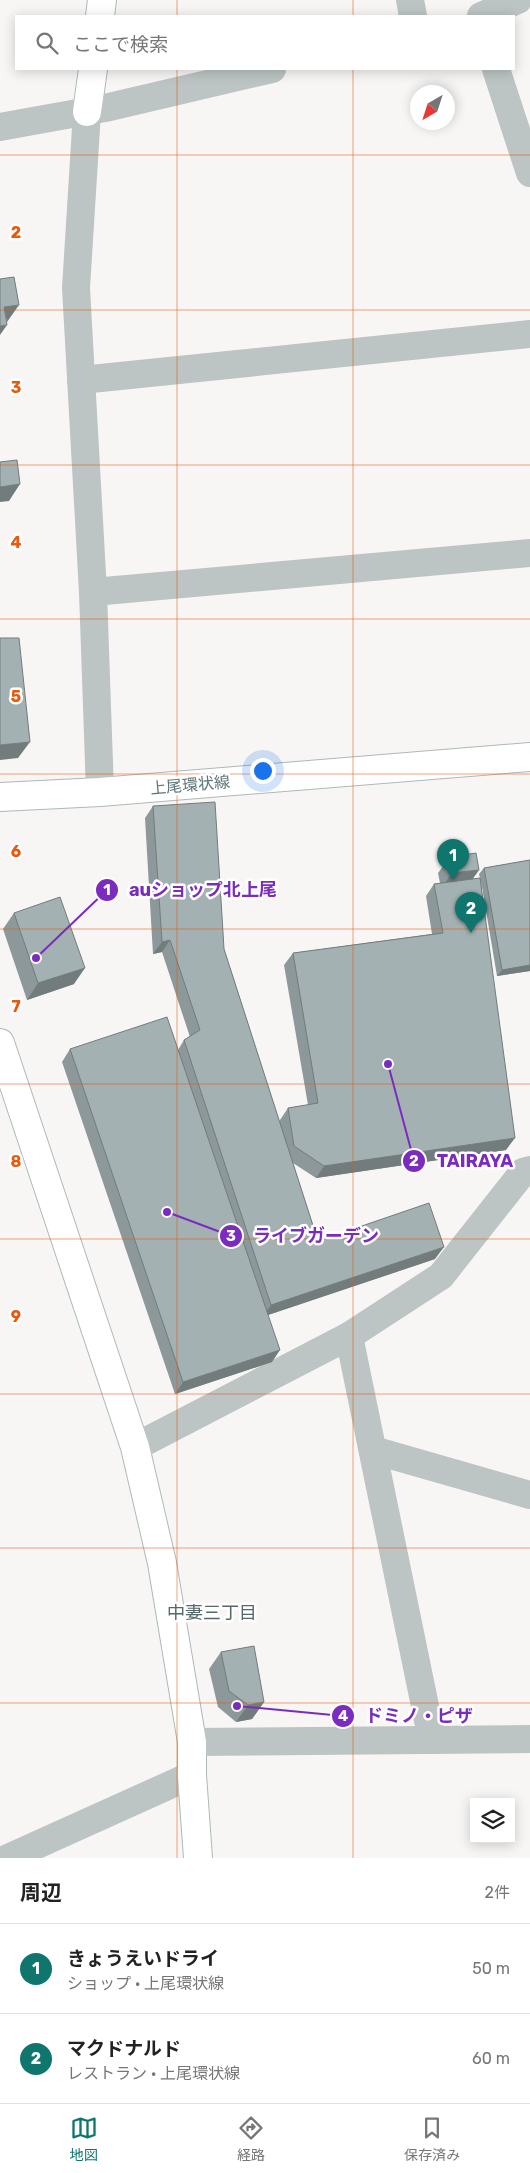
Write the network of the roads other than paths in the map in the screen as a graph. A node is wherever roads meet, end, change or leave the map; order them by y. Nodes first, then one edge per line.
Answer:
1 (102, 0) edge
2 (410, 0) edge
3 (518, 0) edge
4 (100, 15) edge
5 (413, 15) edge
6 (483, 15) edge
7 (93, 70) edge
8 (268, 70) edge
9 (496, 70) edge
10 (87, 112) junction
11 (0, 127) edge
12 (530, 173) edge
13 (530, 334) edge
14 (82, 380) junction
15 (530, 553) edge
16 (93, 592) junction
17 (530, 757) edge
18 (100, 792) junction
19 (0, 797) edge
20 (0, 1043) edge
21 (530, 1170) edge
22 (349, 1336) junction
23 (135, 1447) junction
24 (373, 1450) junction
25 (530, 1495) edge
26 (530, 1739) edge
27 (432, 1740) junction
28 (192, 1742) junction
29 (192, 1775) junction
30 (8, 1858) edge
31 (198, 1858) edge

1 - 4 street
2 - 5 street
3 - 6 street
7 - 10 street
8 - 10 street
9 - 12 street
10 - 11 street
10 - 14 street
13 - 14 street
14 - 16 street
15 - 16 street
16 - 18 street
17 - 18 street, 上尾環状線
18 - 19 street, 上尾環状線
20 - 23 street
21 - 22 street
22 - 23 street
22 - 24 street
23 - 28 street
24 - 25 street
24 - 27 street
26 - 27 street
27 - 28 street
28 - 29 street
29 - 30 street
29 - 31 street

